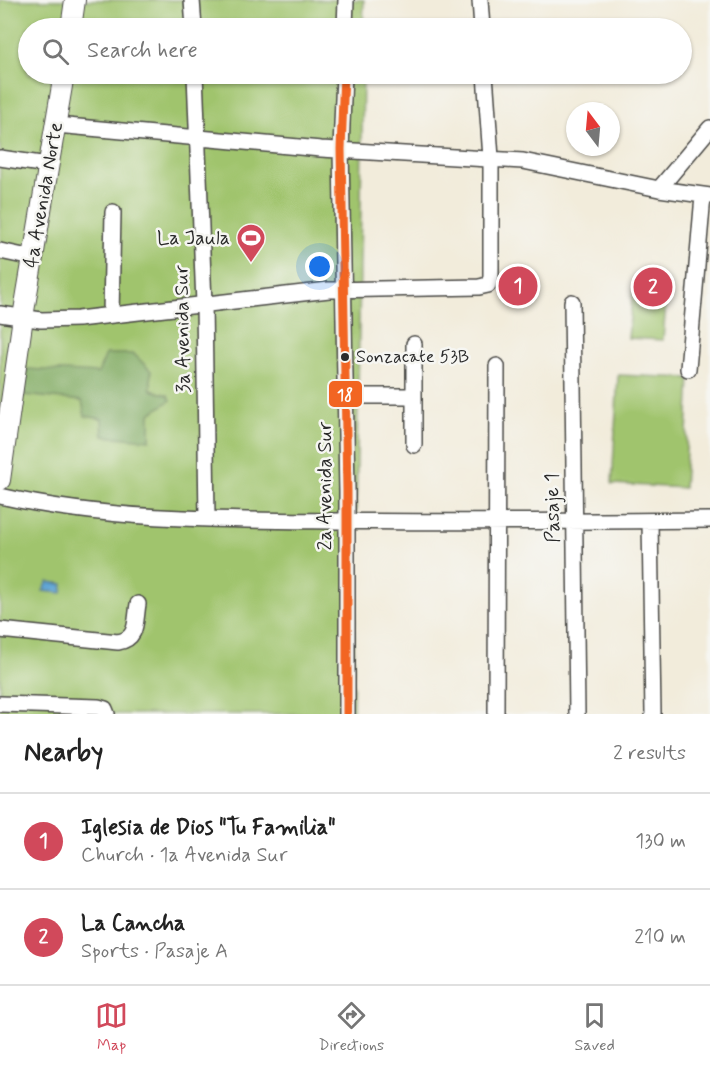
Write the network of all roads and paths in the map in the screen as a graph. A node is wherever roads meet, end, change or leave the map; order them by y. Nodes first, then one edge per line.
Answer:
1 (75, 0) edge
2 (192, 0) edge
3 (346, 0) edge
4 (480, 0) edge
5 (72, 18) edge
6 (193, 18) edge
7 (345, 18) edge
8 (481, 18) edge
9 (62, 84) edge
10 (195, 84) edge
11 (344, 84) edge
12 (486, 84) edge
13 (56, 125) junction
14 (710, 128) edge
15 (198, 138) junction
16 (341, 149) junction
17 (0, 158) edge
18 (491, 158) junction
19 (48, 165) junction
20 (659, 189) junction
21 (706, 196) edge
22 (112, 212) dead end
23 (0, 251) edge
24 (33, 258) junction
25 (344, 289) junction
26 (572, 302) dead end
27 (204, 304) junction
28 (0, 314) edge
29 (111, 315) junction
30 (23, 317) junction
31 (414, 344) dead end
32 (497, 366) dead end
33 (688, 369) dead end
34 (346, 396) junction
35 (414, 396) junction
36 (4, 426) edge
37 (414, 445) dead end
38 (0, 480) edge
39 (0, 496) edge
40 (207, 519) junction
41 (710, 520) edge
42 (574, 521) junction
43 (651, 521) junction
44 (347, 522) junction
45 (497, 522) junction
46 (138, 604) dead end
47 (0, 630) edge
48 (0, 704) edge
49 (106, 714) edge
50 (347, 714) edge
51 (496, 714) edge
52 (577, 714) edge
53 (653, 714) edge

1 - 5 main road
2 - 6 street
3 - 7 street
4 - 8 street
9 - 13 main road, 4a Avenida Norte
10 - 15 street, 3a Avenida Sur
11 - 16 street, 2a Avenida Sur
12 - 18 street
13 - 15 street
13 - 19 main road, 4a Avenida Norte
14 - 20 street
15 - 16 street
15 - 27 street, 3a Avenida Sur
16 - 18 street
16 - 25 street, 2a Avenida Sur
17 - 19 street
18 - 20 street
18 - 25 street
19 - 24 main road, 4a Avenida Norte
20 - 21 street
21 - 33 street
22 - 29 street
23 - 24 street
24 - 30 main road, 4a Avenida Norte
25 - 27 street
25 - 34 street, 2a Avenida Sur
26 - 42 street, Pasaje 1
27 - 29 street
27 - 40 street, 3a Avenida Sur
28 - 30 street
29 - 30 street
30 - 36 main road, 4a Avenida Norte
31 - 35 street
32 - 45 street
34 - 35 street
34 - 44 street, 2a Avenida Sur
35 - 37 street
36 - 38 main road, 4a Avenida Norte
39 - 40 street
40 - 44 street
41 - 43 street
42 - 43 street
42 - 45 street
42 - 52 street, Pasaje 1
43 - 53 street
44 - 45 street
44 - 50 street, 2a Avenida Sur
45 - 51 street
46 - 47 street
48 - 49 street

